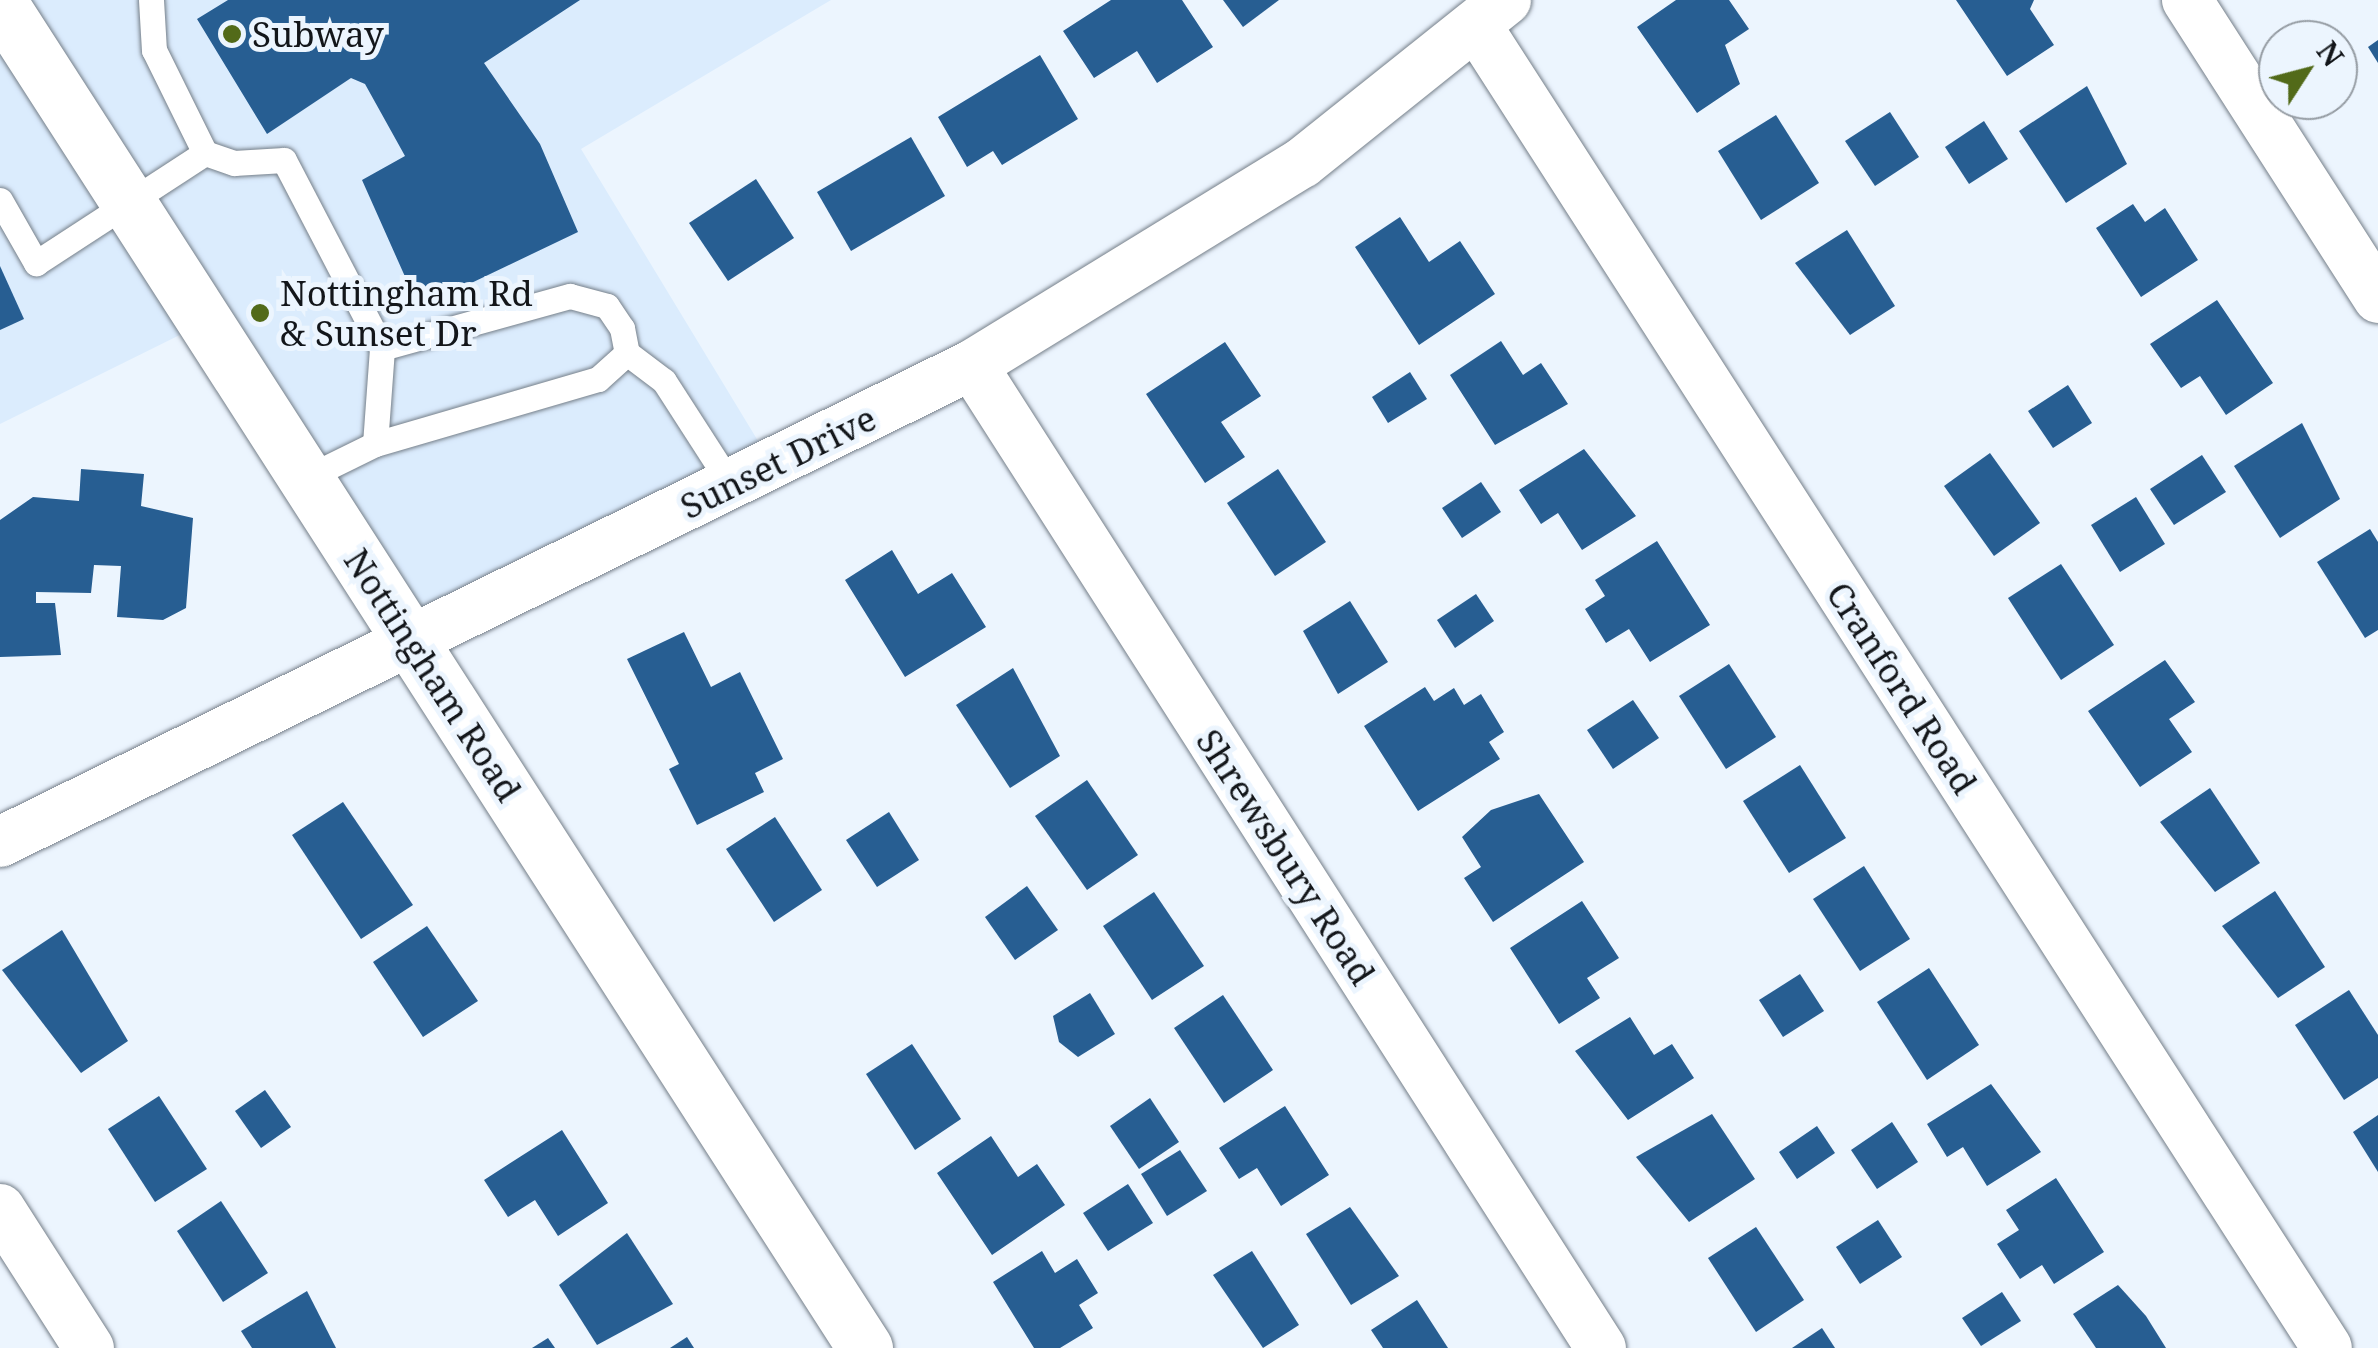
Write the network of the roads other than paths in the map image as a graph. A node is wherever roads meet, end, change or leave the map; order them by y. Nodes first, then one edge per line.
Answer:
1 (152, 0) edge
2 (2186, 0) edge
3 (0, 3) edge
4 (1492, 14) edge
5 (205, 153) junction
6 (0, 200) edge
7 (127, 203) junction
8 (2378, 298) edge
9 (382, 348) junction
10 (627, 353) junction
11 (972, 365) junction
12 (375, 444) junction
13 (306, 478) junction
14 (731, 485) junction
15 (412, 639) junction
16 (0, 842) edge
17 (0, 1209) edge
18 (90, 1348) edge
19 (865, 1348) edge
20 (1601, 1348) edge
21 (2327, 1348) edge

1 - 5 lane
2 - 8 street
3 - 7 street, Nottingham Road
4 - 11 street, Sunset Drive
4 - 21 street, Cranford Road
5 - 7 lane
5 - 9 lane
6 - 7 lane
7 - 13 street, Nottingham Road
9 - 10 lane
9 - 12 lane
10 - 12 lane
10 - 14 lane
11 - 14 street, Sunset Drive
11 - 20 street, Shrewsbury Road
12 - 13 lane
13 - 15 street, Nottingham Road
14 - 15 street, Sunset Drive
15 - 16 street, Sunset Drive
15 - 19 street, Nottingham Road
17 - 18 street

